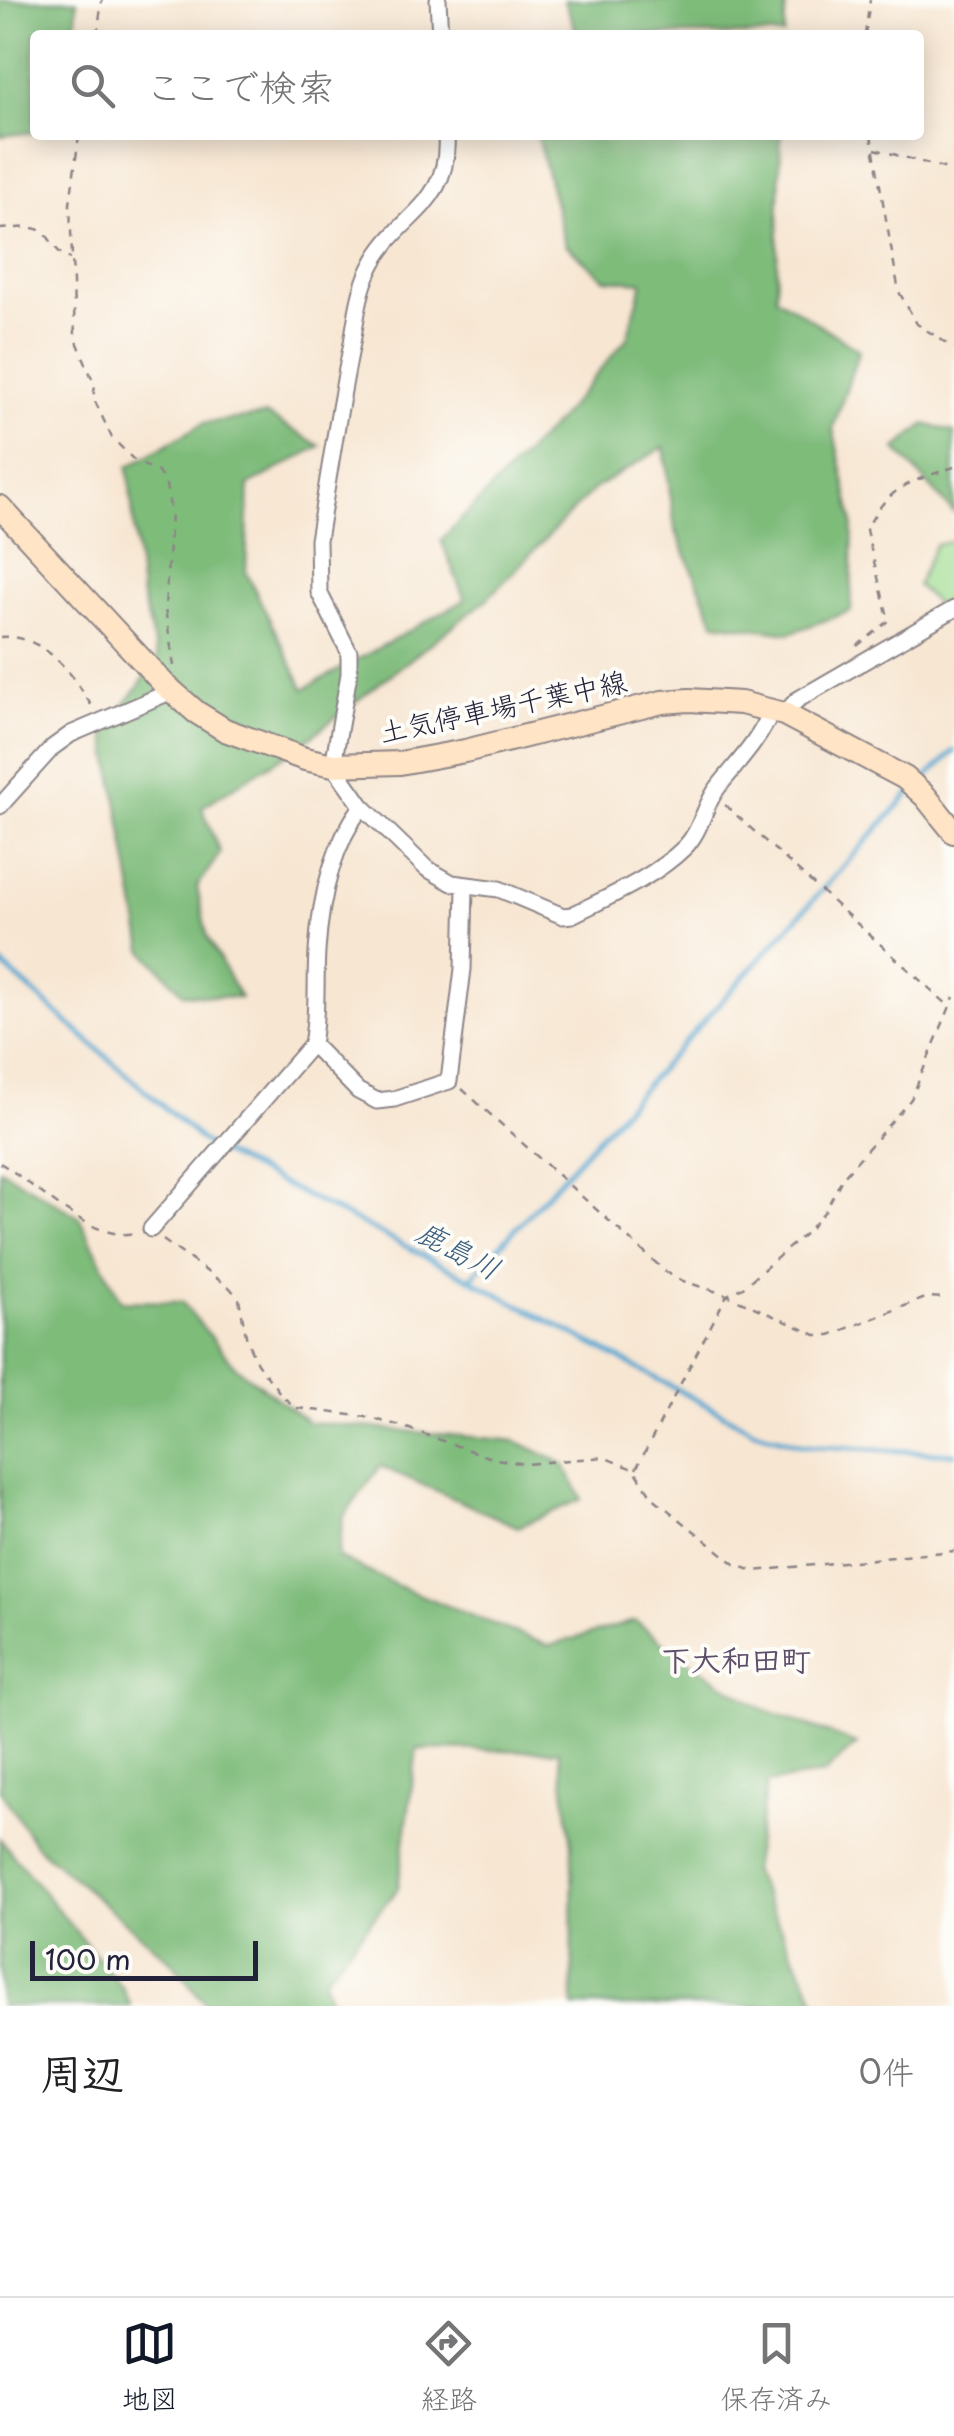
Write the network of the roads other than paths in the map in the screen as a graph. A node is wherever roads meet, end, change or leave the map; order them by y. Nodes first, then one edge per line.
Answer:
1 (438, 0) edge
2 (440, 30) edge
3 (446, 140) edge
4 (0, 508) edge
5 (954, 609) edge
6 (168, 688) junction
7 (778, 712) junction
8 (333, 765) junction
9 (0, 806) edge
10 (362, 806) junction
11 (954, 832) edge
12 (465, 887) junction
13 (312, 1044) junction
14 (151, 1229) road end

1 - 2 street
3 - 8 street
4 - 6 main road, 土気停車場千葉中線
5 - 7 street
6 - 8 main road, 土気停車場千葉中線
6 - 9 street
7 - 8 main road, 土気停車場千葉中線
7 - 11 main road, 土気停車場千葉中線
7 - 12 street
8 - 10 street
10 - 12 street
10 - 13 street
12 - 13 street
13 - 14 street

